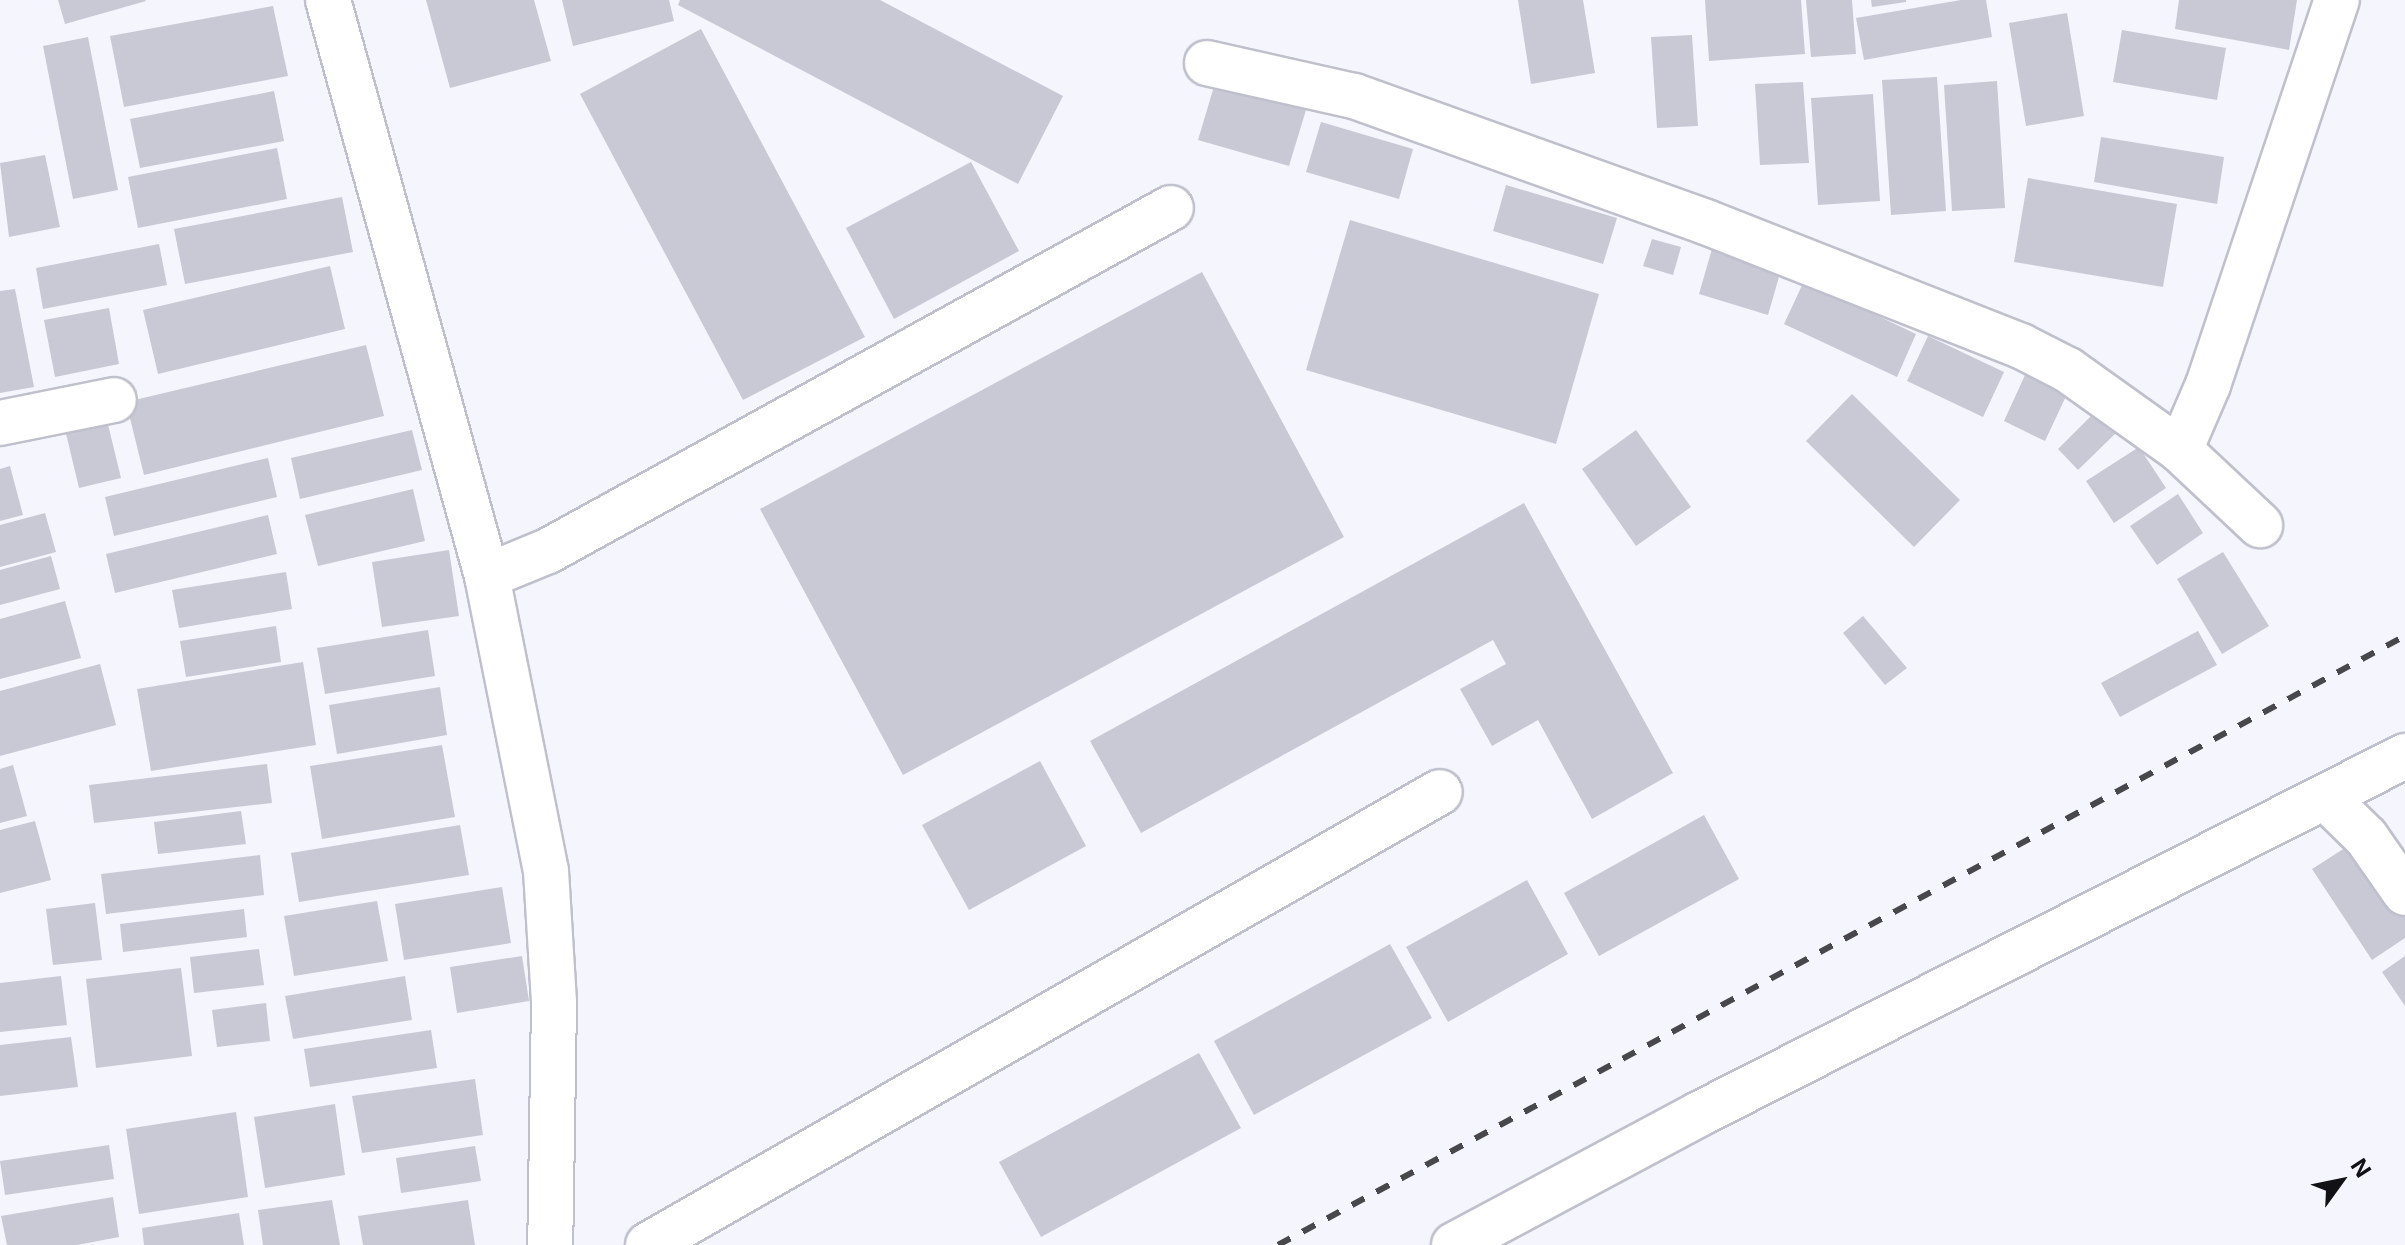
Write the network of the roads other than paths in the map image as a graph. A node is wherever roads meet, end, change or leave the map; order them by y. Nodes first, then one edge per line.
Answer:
1 (328, 0) edge
2 (2337, 0) edge
3 (1207, 63) dead end
4 (1171, 208) dead end
5 (114, 400) dead end
6 (0, 423) edge
7 (2184, 444) junction
8 (2260, 525) dead end
9 (487, 576) junction
10 (2405, 756) edge
11 (1440, 792) dead end
12 (2332, 796) junction
13 (2405, 893) edge
14 (550, 1245) edge
15 (648, 1245) edge
16 (1454, 1245) edge

1 - 9 street
2 - 7 street
3 - 7 street
4 - 9 street
5 - 6 street
7 - 8 street
9 - 14 street
10 - 12 street
11 - 15 street
12 - 13 street
12 - 16 street

